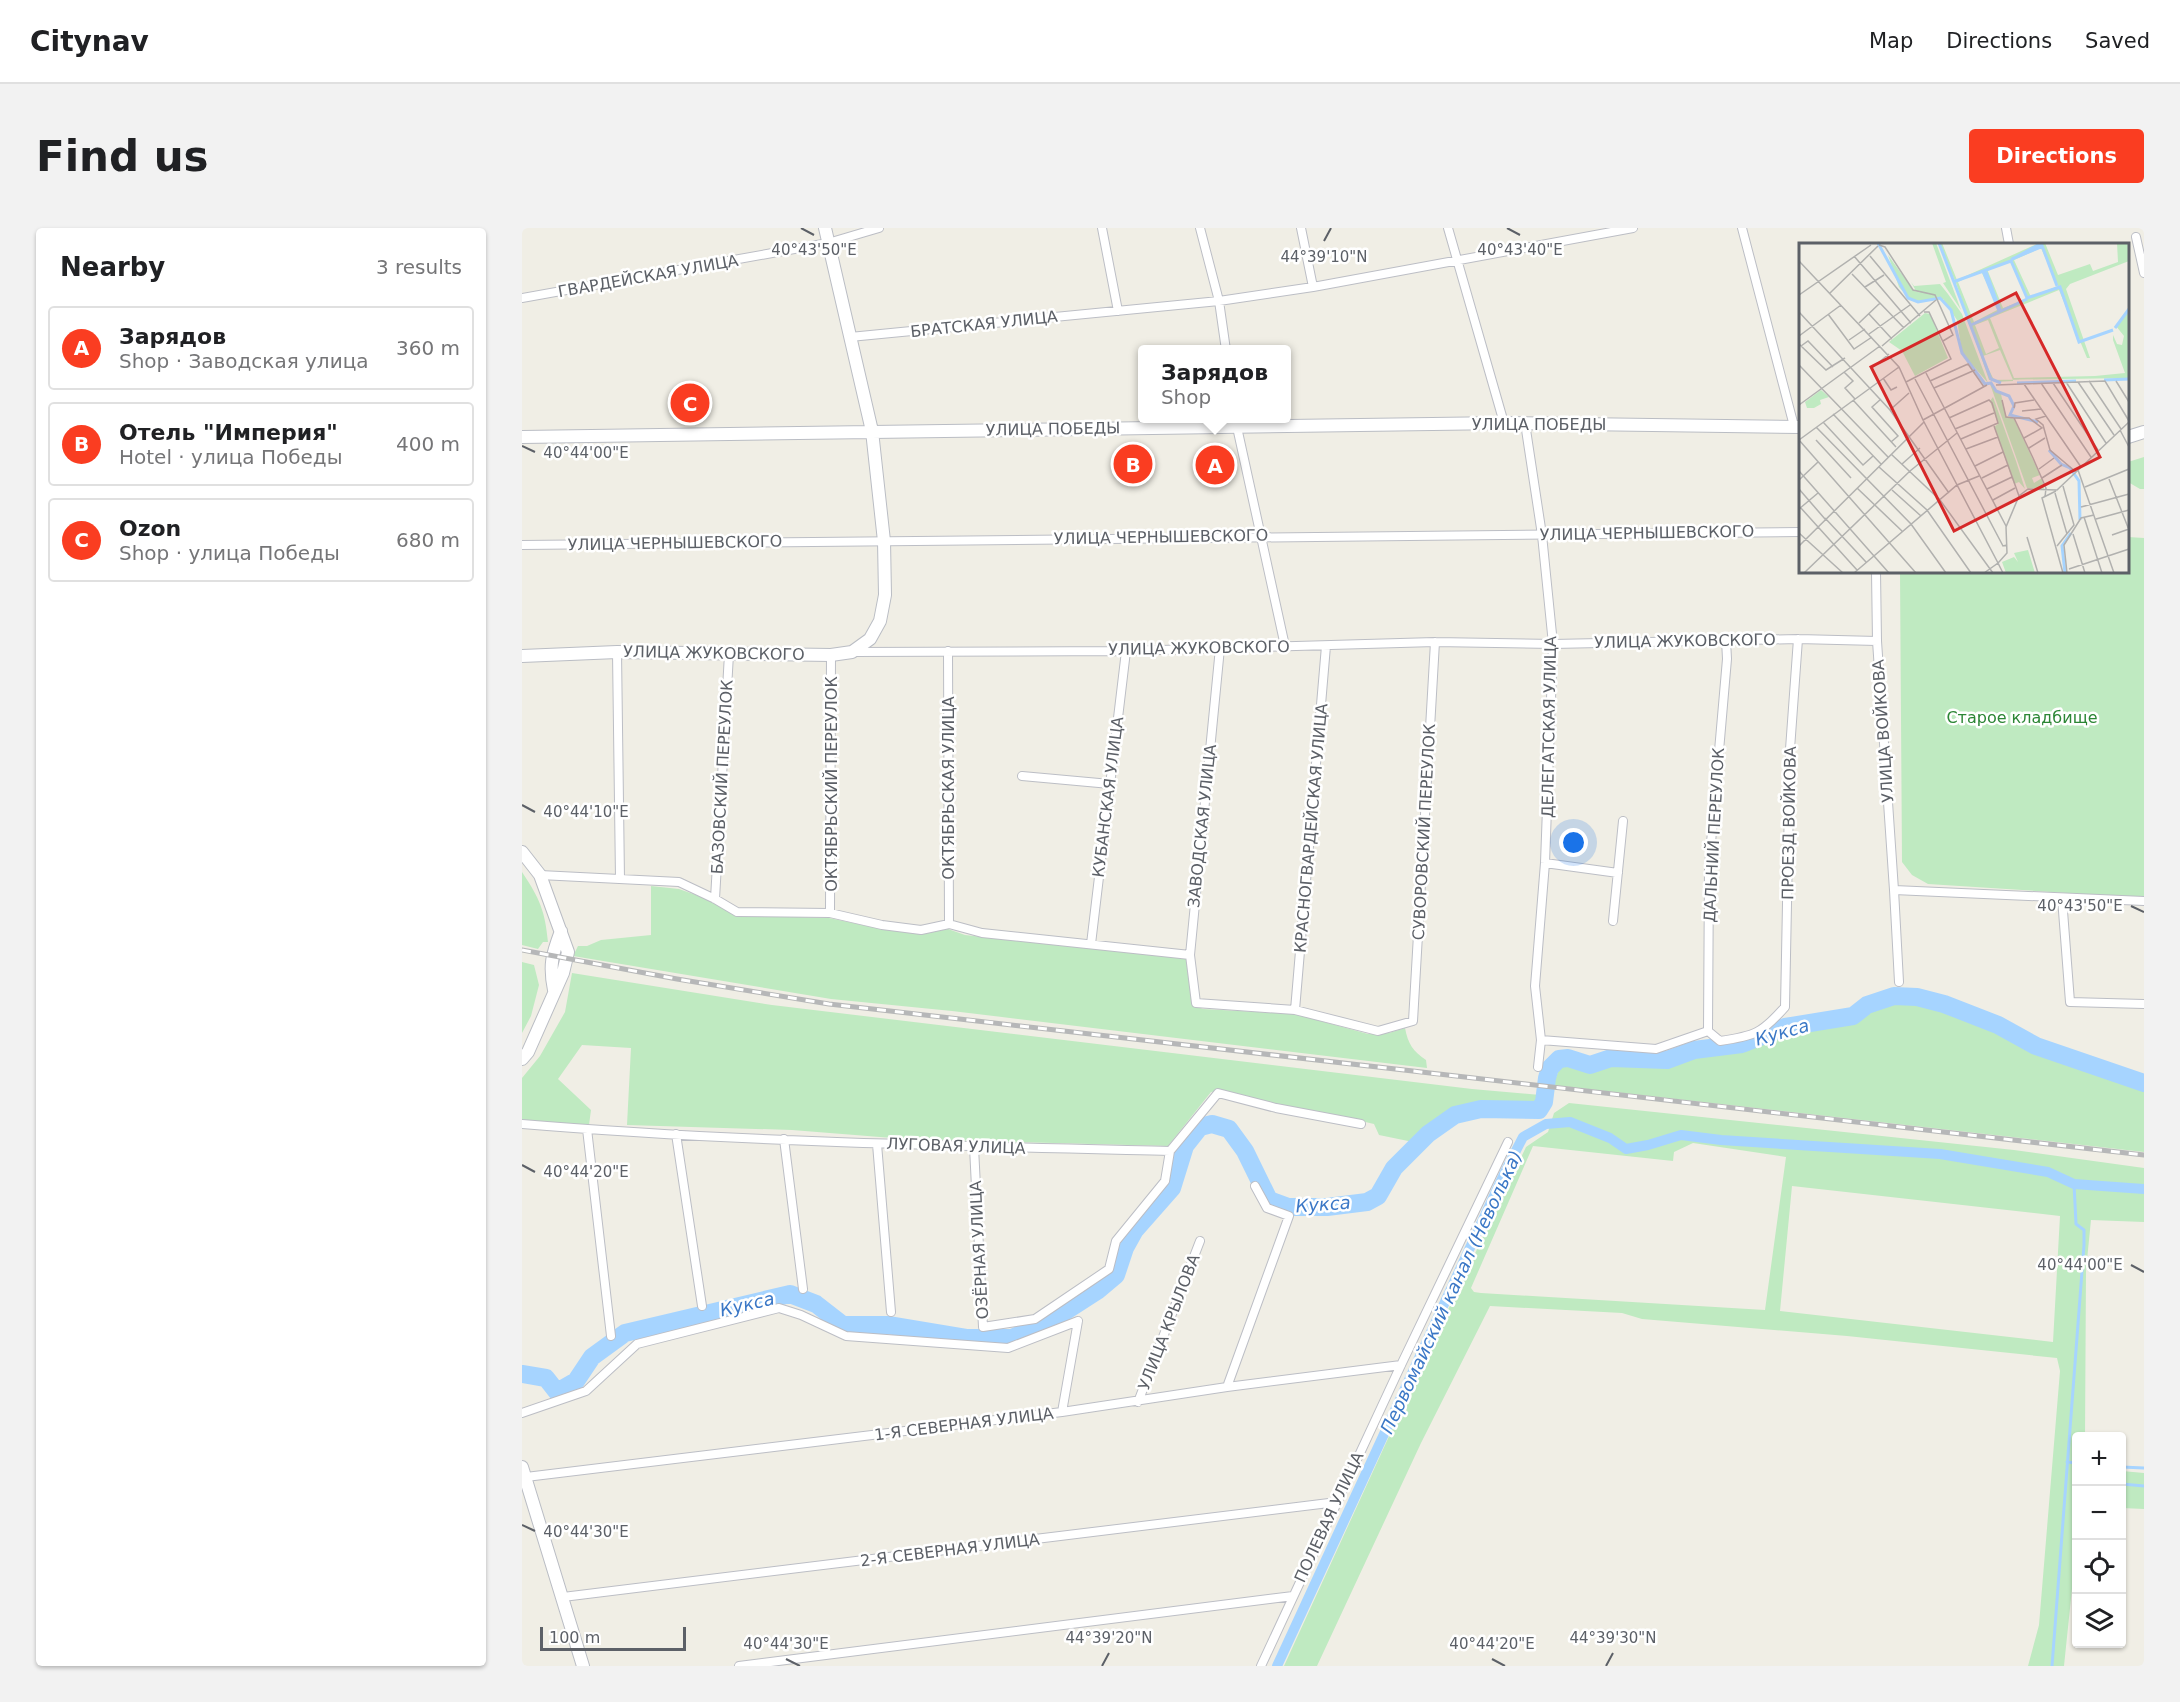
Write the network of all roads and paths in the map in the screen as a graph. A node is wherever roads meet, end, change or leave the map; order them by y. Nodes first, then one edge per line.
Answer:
1 (825, 228) edge
2 (879, 228) edge
3 (1102, 228) edge
4 (1200, 228) edge
5 (1301, 228) edge
6 (1448, 228) edge
7 (1633, 228) edge
8 (1742, 228) edge
9 (2006, 228) edge
10 (2136, 237) dead end
11 (828, 243) junction
12 (2008, 243) edge
13 (1458, 260) junction
14 (2144, 273) edge
15 (1313, 287) junction
16 (522, 298) edge
17 (1219, 301) junction
18 (1118, 311) junction
19 (850, 337) junction
20 (1225, 345) edge
21 (1236, 423) edge
22 (1504, 423) junction
23 (1525, 423) junction
24 (1797, 427) edge
25 (872, 431) junction
26 (2144, 432) edge
27 (2129, 436) edge
28 (522, 437) edge
29 (1799, 532) edge
30 (1542, 535) junction
31 (1261, 536) junction
32 (884, 541) junction
33 (522, 545) edge
34 (1876, 573) edge
35 (1798, 639) junction
36 (1726, 640) junction
37 (1877, 641) junction
38 (1435, 642) junction
39 (1553, 644) junction
40 (1285, 646) junction
41 (1326, 646) junction
42 (1220, 648) junction
43 (948, 651) junction
44 (1126, 651) junction
45 (617, 652) junction
46 (852, 652) junction
47 (729, 654) junction
48 (831, 655) junction
49 (522, 656) edge
50 (1022, 776) dead end
51 (1110, 784) junction
52 (1623, 820) dead end
53 (522, 852) edge
54 (1545, 863) junction
55 (1618, 873) junction
56 (540, 875) junction
57 (620, 879) junction
58 (1894, 890) junction
59 (2062, 898) junction
60 (715, 899) junction
61 (2144, 901) edge
62 (830, 913) junction
63 (1613, 921) dead end
64 (949, 924) junction
65 (1091, 944) junction
66 (1190, 955) junction
67 (1899, 982) dead end
68 (2144, 1004) edge
69 (1295, 1010) junction
70 (1708, 1032) junction
71 (1540, 1041) junction
72 (522, 1059) edge
73 (1538, 1067) dead end
74 (522, 1124) edge
75 (1360, 1124) dead end
76 (587, 1130) junction
77 (676, 1134) junction
78 (784, 1140) junction
79 (1508, 1142) dead end
80 (878, 1144) junction
81 (974, 1147) junction
82 (1170, 1151) junction
83 (1255, 1186) dead end
84 (1200, 1241) dead end
85 (803, 1289) dead end
86 (702, 1306) dead end
87 (891, 1312) dead end
88 (611, 1336) dead end
89 (1401, 1365) junction
90 (1227, 1388) junction
91 (1138, 1402) junction
92 (1062, 1412) junction
93 (522, 1413) edge
94 (524, 1472) edge
95 (1336, 1502) junction
96 (1293, 1596) junction
97 (563, 1597) junction
98 (583, 1666) edge
99 (739, 1666) edge
100 (1261, 1666) edge

1 - 11 street
2 - 11 street, ГВАРДЕЙСКАЯ УЛИЦА
3 - 18 street
4 - 17 street
5 - 15 street
6 - 13 street
7 - 13 street, БРАТСКАЯ УЛИЦА
8 - 24 street
9 - 12 street
10 - 14 street
11 - 16 street, ГВАРДЕЙСКАЯ УЛИЦА
11 - 19 street
13 - 15 street, БРАТСКАЯ УЛИЦА
13 - 22 street
15 - 17 street, БРАТСКАЯ УЛИЦА
17 - 18 street, БРАТСКАЯ УЛИЦА
17 - 20 street
18 - 19 street, БРАТСКАЯ УЛИЦА
19 - 25 street
21 - 22 street, УЛИЦА ПОБЕДЫ
21 - 25 street, УЛИЦА ПОБЕДЫ
21 - 31 street
22 - 23 street, УЛИЦА ПОБЕДЫ
23 - 24 street, УЛИЦА ПОБЕДЫ
23 - 30 street, ДЕЛЕГАТСКАЯ УЛИЦА
25 - 28 street, УЛИЦА ПОБЕДЫ
25 - 32 street
26 - 27 street
29 - 30 street, УЛИЦА ЧЕРНЫШЕВСКОГО
30 - 31 street, УЛИЦА ЧЕРНЫШЕВСКОГО
30 - 39 street, ДЕЛЕГАТСКАЯ УЛИЦА
31 - 32 street, УЛИЦА ЧЕРНЫШЕВСКОГО
31 - 40 street
32 - 33 street, УЛИЦА ЧЕРНЫШЕВСКОГО
32 - 46 street
34 - 37 street, УЛИЦА ВОЙКОВА
35 - 36 street, УЛИЦА ЖУКОВСКОГО
35 - 37 street, УЛИЦА ЖУКОВСКОГО
35 - 70 street, ПРОЕЗД ВОЙКОВА
36 - 39 street, УЛИЦА ЖУКОВСКОГО
36 - 70 street, ДАЛЬНИЙ ПЕРЕУЛОК
37 - 58 street, УЛИЦА ВОЙКОВА
38 - 39 street, УЛИЦА ЖУКОВСКОГО
38 - 41 street, УЛИЦА ЖУКОВСКОГО
38 - 69 street, СУВОРОВСКИЙ ПЕРЕУЛОК
39 - 54 street, ДЕЛЕГАТСКАЯ УЛИЦА
40 - 41 street, УЛИЦА ЖУКОВСКОГО
40 - 42 street, УЛИЦА ЖУКОВСКОГО
41 - 69 street, КРАСНОГВАРДЕЙСКАЯ УЛИЦА
42 - 44 street, УЛИЦА ЖУКОВСКОГО
42 - 66 street, ЗАВОДСКАЯ УЛИЦА
43 - 44 street, УЛИЦА ЖУКОВСКОГО
43 - 46 street, УЛИЦА ЖУКОВСКОГО
43 - 64 street, ОКТЯБРЬСКАЯ УЛИЦА
44 - 51 street, КУБАНСКАЯ УЛИЦА
45 - 47 street, УЛИЦА ЖУКОВСКОГО
45 - 49 street, УЛИЦА ЖУКОВСКОГО
45 - 57 street
46 - 48 street, УЛИЦА ЖУКОВСКОГО
47 - 48 street, УЛИЦА ЖУКОВСКОГО
47 - 60 street, БАЗОВСКИЙ ПЕРЕУЛОК
48 - 62 street, ОКТЯБРЬСКИЙ ПЕРЕУЛОК
50 - 51 street
51 - 65 street, КУБАНСКАЯ УЛИЦА
52 - 55 street
53 - 56 street
54 - 55 street
54 - 71 street, ДЕЛЕГАТСКАЯ УЛИЦА
55 - 63 street
56 - 57 street
56 - 72 street
57 - 60 street
58 - 59 street
58 - 67 street, УЛИЦА ВОЙКОВА
59 - 61 street
59 - 68 street
60 - 62 street
62 - 64 street
64 - 65 street
65 - 66 street
66 - 69 street, ЗАВОДСКАЯ УЛИЦА
70 - 71 street
71 - 73 street, ДЕЛЕГАТСКАЯ УЛИЦА
74 - 76 street, ЛУГОВАЯ УЛИЦА
75 - 82 street
76 - 77 street, ЛУГОВАЯ УЛИЦА
76 - 88 street
77 - 78 street, ЛУГОВАЯ УЛИЦА
77 - 86 street
78 - 80 street, ЛУГОВАЯ УЛИЦА
78 - 85 street
79 - 89 street, ПОЛЕВАЯ УЛИЦА
80 - 81 street, ЛУГОВАЯ УЛИЦА
80 - 87 street
81 - 82 street, ЛУГОВАЯ УЛИЦА
81 - 82 street, ОЗЁРНАЯ УЛИЦА
83 - 90 street
84 - 91 street, УЛИЦА КРЫЛОВА
89 - 90 street, 1-Я СЕВЕРНАЯ УЛИЦА
89 - 95 street, ПОЛЕВАЯ УЛИЦА
90 - 91 street, 1-Я СЕВЕРНАЯ УЛИЦА
91 - 92 street, 1-Я СЕВЕРНАЯ УЛИЦА
92 - 93 street
92 - 94 street, 1-Я СЕВЕРНАЯ УЛИЦА
94 - 97 street
95 - 96 street, ПОЛЕВАЯ УЛИЦА
95 - 97 street, 2-Я СЕВЕРНАЯ УЛИЦА
96 - 99 street
96 - 100 street, ПОЛЕВАЯ УЛИЦА
97 - 98 street

